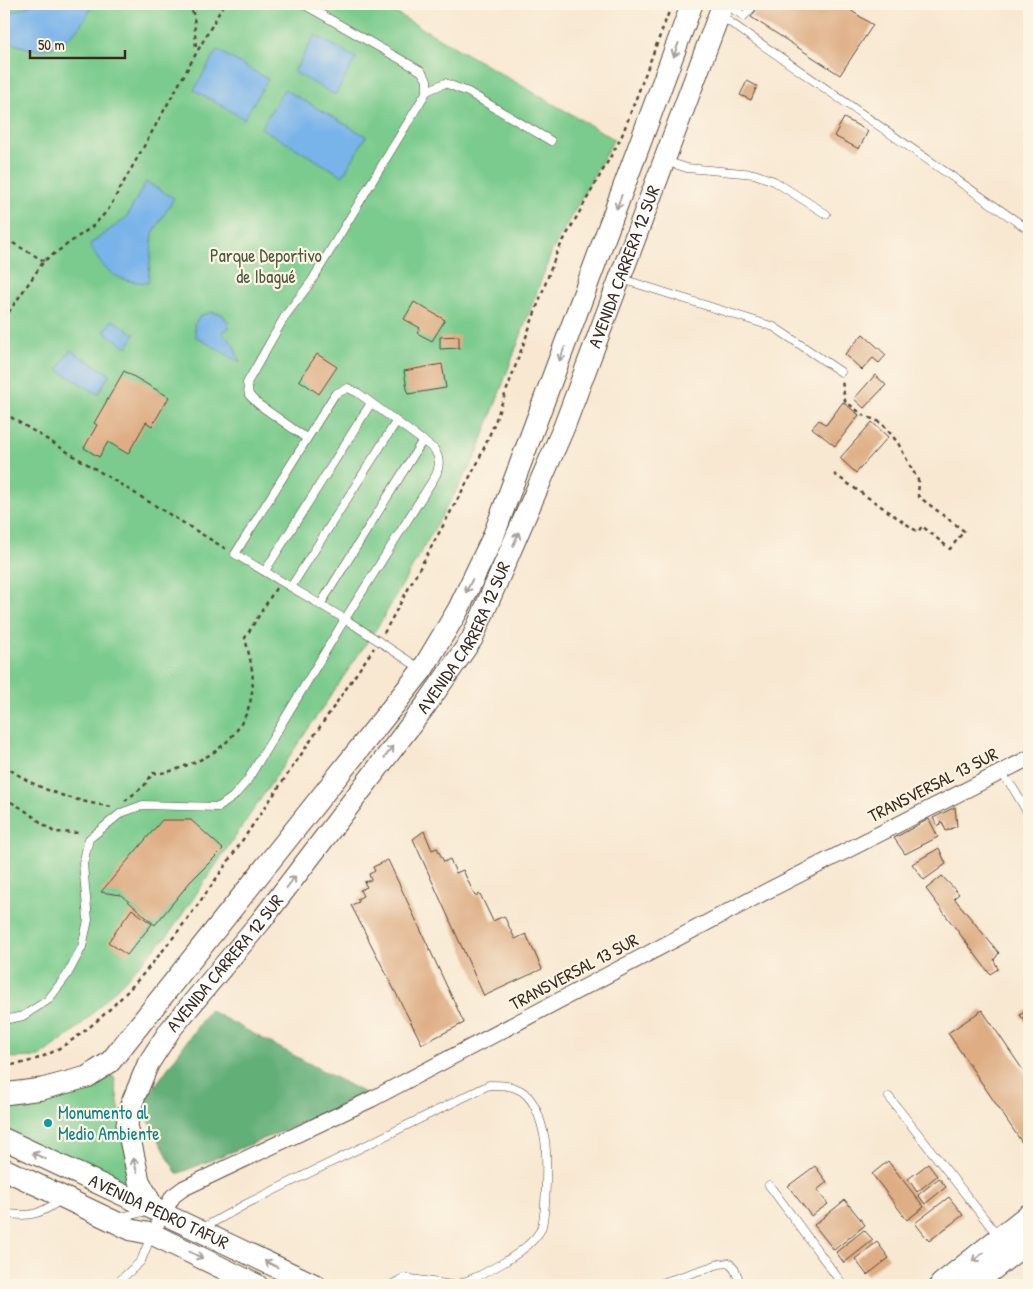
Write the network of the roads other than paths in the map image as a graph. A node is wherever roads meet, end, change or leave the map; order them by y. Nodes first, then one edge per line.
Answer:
1 (303, 4) edge
2 (692, 4) edge
3 (755, 4) edge
4 (723, 8) edge
5 (426, 91) junction
6 (551, 141) dead end
7 (664, 161) junction
8 (826, 214) dead end
9 (1029, 230) edge
10 (620, 279) junction
11 (841, 372) road end
12 (371, 403) junction
13 (396, 422) junction
14 (306, 438) junction
15 (423, 440) junction
16 (265, 571) junction
17 (291, 587) junction
18 (320, 604) junction
19 (345, 619) junction
20 (422, 670) junction
21 (1029, 758) edge
22 (1000, 772) junction
23 (1029, 815) edge
24 (4, 1020) edge
25 (4, 1094) edge
26 (889, 1097) dead end
27 (4, 1139) edge
28 (4, 1168) edge
29 (769, 1185) dead end
30 (64, 1198) junction
31 (158, 1211) junction
32 (4, 1213) edge
33 (1029, 1216) edge
34 (110, 1220) junction
35 (200, 1229) junction
36 (152, 1234) junction
37 (1029, 1238) edge
38 (1000, 1239) junction
39 (115, 1285) edge
40 (257, 1285) edge
41 (314, 1285) edge
42 (391, 1285) edge
43 (455, 1285) edge
44 (656, 1285) edge
45 (741, 1285) edge
46 (843, 1285) edge
47 (942, 1285) edge
48 (971, 1285) edge

1 - 5 lane
2 -> 20 street, AVENIDA CARRERA 12 SUR
3 - 4 lane
4 - 7 street, AVENIDA CARRERA 12 SUR
4 - 9 lane
5 - 6 lane
5 - 14 lane
7 - 8 lane
7 - 10 street, AVENIDA CARRERA 12 SUR
10 - 11 lane
31 -> 10 street, AVENIDA CARRERA 12 SUR
12 - 13 lane
12 - 14 lane
12 - 16 lane
13 - 15 lane
13 - 17 lane
14 - 16 lane
15 - 18 lane
15 - 19 lane
16 - 17 lane
17 - 18 lane
18 - 19 lane
19 - 20 lane
19 - 24 lane
20 - 25 street, AVENIDA CARRERA 12 SUR
21 - 22 street, TRANSVERSAL 13 SUR
22 - 23 lane
22 - 31 street, TRANSVERSAL 13 SUR
26 - 38 lane
31 -> 27 street, AVENIDA PEDRO TAFUR
28 - 30 street, AVENIDA PEDRO TAFUR
29 - 46 lane
30 - 32 lane
30 - 34 street, AVENIDA PEDRO TAFUR
31 - 34 lane
31 - 35 street, AVENIDA PEDRO TAFUR
31 - 36 street, TRANSVERSAL 13 SUR
33 - 38 main road
34 - 36 street, AVENIDA PEDRO TAFUR
41 -> 35 street, AVENIDA PEDRO TAFUR
35 - 43 lane
36 - 39 lane
36 -> 40 street, AVENIDA PEDRO TAFUR
37 - 48 main road
38 -> 47 main road
42 - 43 lane
44 - 45 lane

